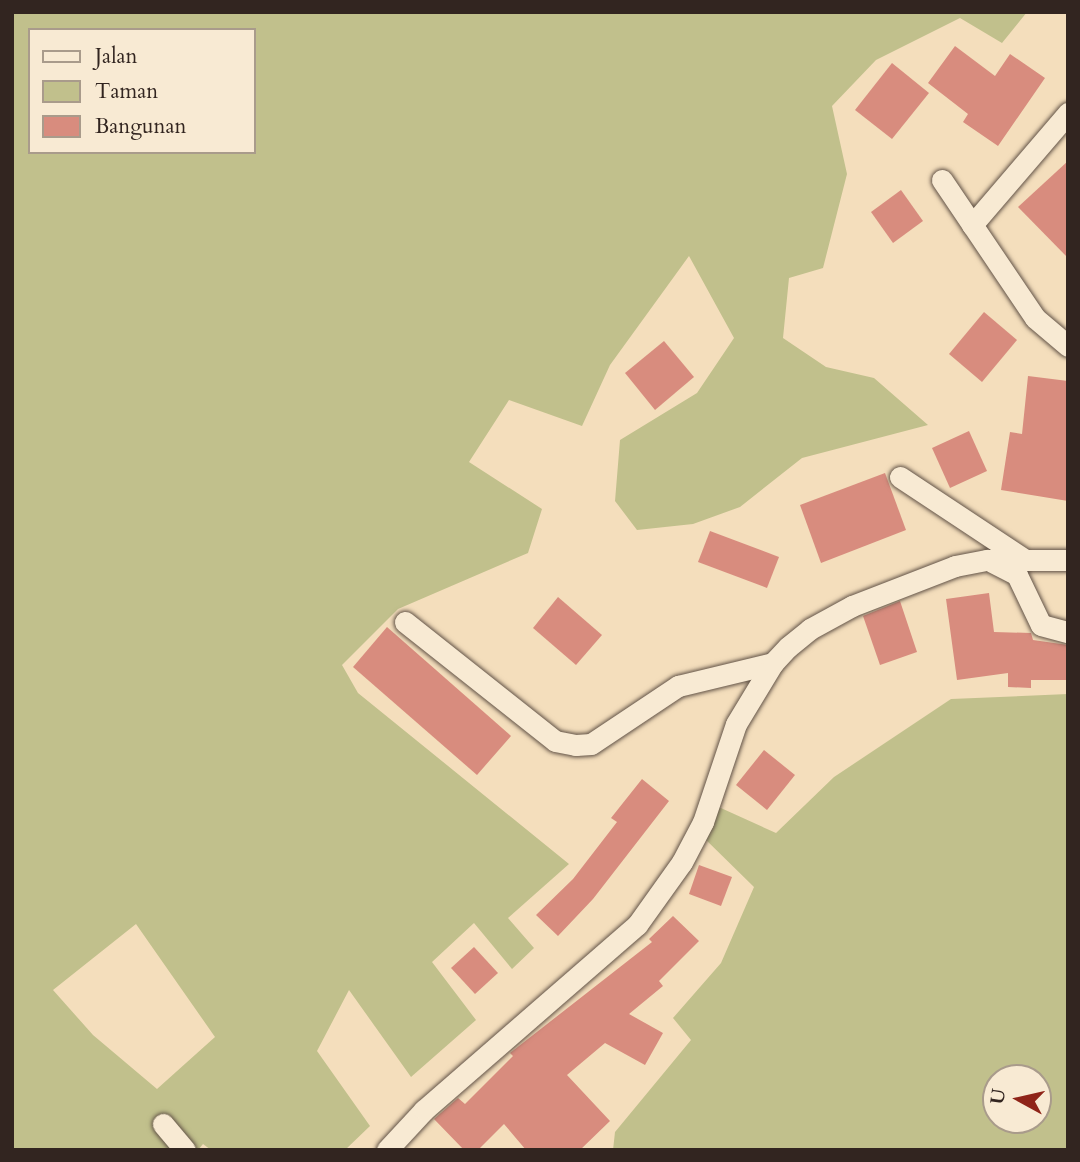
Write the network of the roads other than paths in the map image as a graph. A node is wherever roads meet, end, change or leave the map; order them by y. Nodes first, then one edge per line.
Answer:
1 (1068, 113) edge
2 (942, 180) dead end
3 (972, 225) junction
4 (1068, 346) edge
5 (900, 477) dead end
6 (1024, 559) junction
7 (987, 560) junction
8 (1068, 560) edge
9 (405, 622) dead end
10 (1068, 632) edge
11 (773, 663) junction
12 (163, 1124) dead end
13 (399, 1145) edge
14 (185, 1150) edge

1 - 3 street
2 - 3 street
3 - 4 street
5 - 6 street
6 - 7 street
6 - 8 street
7 - 10 street
7 - 11 street
9 - 11 street
11 - 13 street
12 - 14 street

